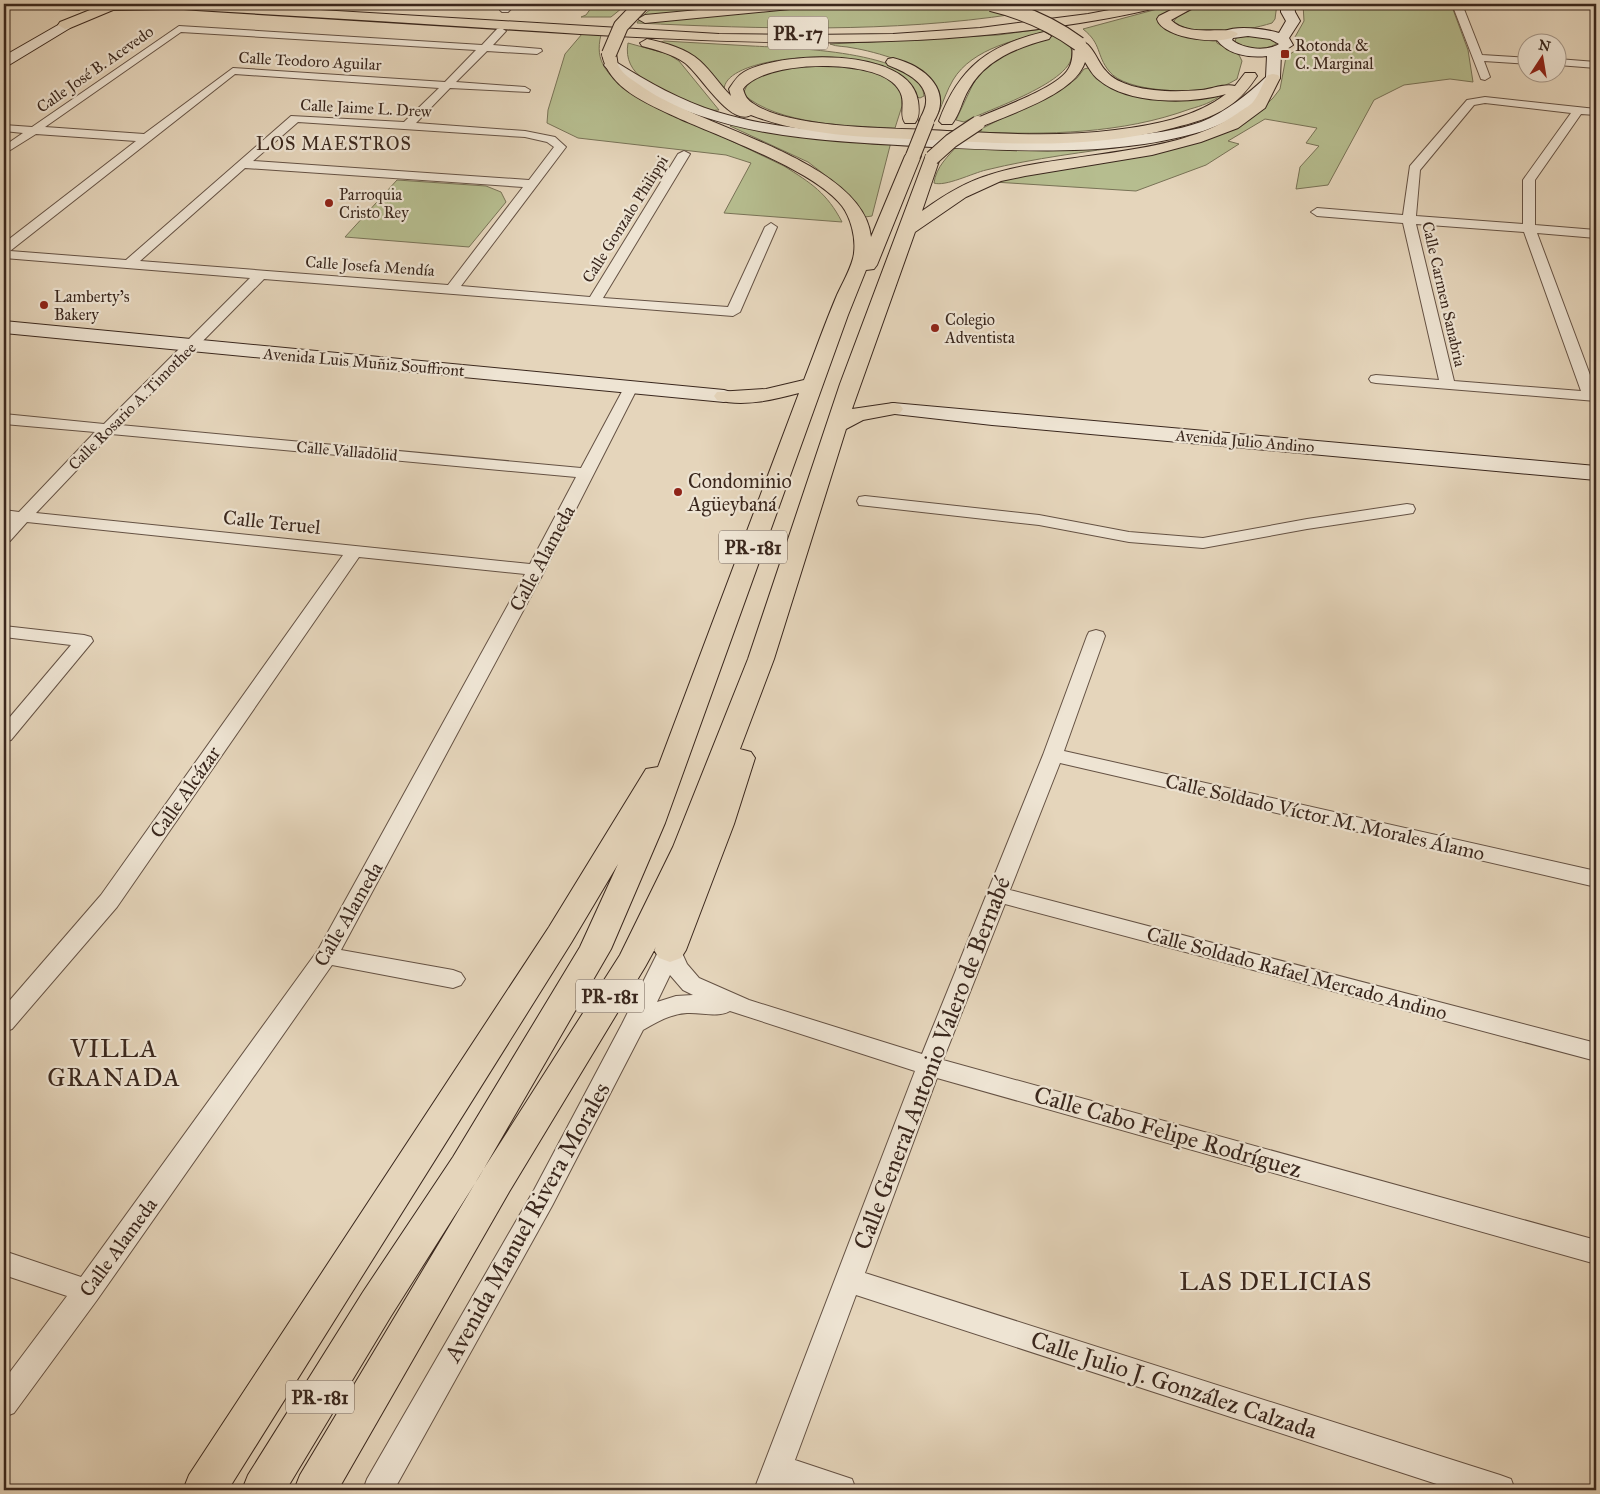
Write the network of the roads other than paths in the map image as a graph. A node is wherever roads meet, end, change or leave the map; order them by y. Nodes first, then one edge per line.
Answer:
1 (16, 4) edge
2 (160, 4) edge
3 (259, 4) edge
4 (642, 4) edge
5 (800, 4) edge
6 (991, 4) edge
7 (1118, 4) edge
8 (1155, 4) edge
9 (1167, 4) edge
10 (1193, 4) edge
11 (1457, 4) edge
12 (76, 6) edge
13 (199, 6) junction
14 (1288, 8) edge
15 (476, 17) junction
16 (65, 25) junction
17 (579, 30) junction
18 (501, 31) dead end
19 (1258, 32) junction
20 (1231, 34) junction
21 (719, 38) junction
22 (1282, 38) junction
23 (1080, 44) junction
24 (484, 48) junction
25 (1242, 50) junction
26 (537, 51) dead end
27 (1274, 51) junction
28 (1478, 58) junction
29 (610, 60) junction
30 (1518, 60) edge
31 (4, 62) edge
32 (1568, 63) edge
33 (1596, 64) edge
34 (1250, 76) junction
35 (1485, 77) dead end
36 (1274, 78) junction
37 (448, 85) junction
38 (525, 90) dead end
39 (1578, 110) junction
40 (1596, 112) edge
41 (407, 126) junction
42 (4, 128) edge
43 (33, 130) junction
44 (146, 138) junction
45 (904, 150) junction
46 (4, 151) edge
47 (684, 154) dead end
48 (932, 158) junction
49 (242, 164) junction
50 (532, 184) junction
51 (1317, 212) dead end
52 (1409, 220) junction
53 (771, 227) dead end
54 (1529, 229) junction
55 (907, 230) junction
56 (1596, 234) edge
57 (4, 249) edge
58 (4, 254) edge
59 (129, 264) junction
60 (260, 275) junction
61 (451, 290) junction
62 (594, 301) junction
63 (4, 327) edge
64 (191, 345) junction
65 (817, 374) junction
66 (1376, 379) dead end
67 (850, 384) junction
68 (1448, 385) junction
69 (631, 387) junction
70 (724, 396) junction
71 (1594, 397) edge
72 (893, 409) junction
73 (4, 419) edge
74 (837, 425) junction
75 (797, 428) junction
76 (107, 429) junction
77 (587, 473) junction
78 (1596, 473) edge
79 (865, 501) dead end
80 (1407, 509) dead end
81 (4, 515) edge
82 (22, 517) junction
83 (4, 537) edge
84 (354, 552) junction
85 (536, 570) junction
86 (4, 632) edge
87 (1096, 636) dead end
88 (761, 659) junction
89 (686, 731) junction
90 (4, 736) edge
91 (1053, 756) junction
92 (1596, 880) edge
93 (997, 894) junction
94 (670, 950) junction
95 (326, 956) junction
96 (453, 979) dead end
97 (741, 1006) junction
98 (4, 1023) edge
99 (634, 1024) junction
100 (1596, 1052) edge
101 (930, 1066) junction
102 (1596, 1252) edge
103 (4, 1263) edge
104 (848, 1280) junction
105 (87, 1291) junction
106 (4, 1403) edge
107 (773, 1480) edge
108 (204, 1490) edge
109 (263, 1490) edge
110 (315, 1490) edge
111 (378, 1490) edge
112 (841, 1490) edge
113 (1500, 1490) edge

1 - 12 street
2 - 13 highway, PR-17
3 - 15 highway, PR-17
4 - 29 highway, bridge
5 - 15 highway
6 - 23 highway, bridge
7 - 15 highway, PR-17
8 - 21 highway, PR-17
9 - 48 highway
10 - 20 highway
11 - 28 street
12 - 16 highway
13 - 16 highway
13 - 17 highway, PR-17
14 - 19 street
14 - 22 street
16 - 31 street
17 - 21 highway, PR-17
17 - 45 highway
18 - 24 street
19 - 20 street
19 - 22 street
20 - 25 street
21 - 45 highway, bridge
22 - 27 street
23 - 34 highway
23 - 48 highway, bridge
24 - 26 street, Calle José B. Acevedo
24 - 37 street
24 - 43 street, Calle José B. Acevedo
25 - 27 street
25 - 34 street
27 - 36 street
28 - 30 street
28 - 35 street
29 - 45 street
29 - 65 highway
32 - 33 street
34 - 45 highway
36 - 45 street
36 - 55 highway
37 - 38 street, Calle Teodoro Aguilar
37 - 41 street
37 - 44 street, Calle Teodoro Aguilar
39 - 40 street, Calle Carmen Sanabria
39 - 52 street, Calle Carmen Sanabria
39 - 54 street
41 - 49 street, Calle Jaime L. Drew
41 - 50 street, Calle Jaime L. Drew
42 - 43 street
43 - 44 street
43 - 46 street, Calle José B. Acevedo
44 - 57 street, Calle Teodoro Aguilar
45 - 65 highway, PR-181
47 - 62 street, Calle Gonzalo Philippi
48 - 55 highway, PR-181
49 - 50 street
49 - 59 street, Calle Jaime L. Drew
50 - 61 street
51 - 52 street
52 - 54 street
52 - 68 street, Calle Carmen Sanabria
53 - 62 street, Calle Josefa Mendía
54 - 56 street
54 - 71 street
55 - 67 highway, PR-181
58 - 59 street, Calle Josefa Mendía
59 - 60 street, Calle Josefa Mendía
60 - 61 street, Calle Josefa Mendía
60 - 64 street, Calle Rosario A. Timothee
61 - 62 street, Calle Josefa Mendía
63 - 64 street, Avenida Luis Muñiz Souffront
64 - 69 street, Avenida Luis Muñiz Souffront
64 - 76 street, Calle Rosario A. Timothee
65 - 70 highway
65 - 75 highway, PR-181
66 - 68 street
67 - 72 highway
67 - 74 highway, PR-181
68 - 71 street
69 - 70 street, Avenida Luis Muñiz Souffront
69 - 77 street, Calle Alameda
70 - 75 highway
72 - 74 highway
72 - 78 street, Avenida Julio Andino
73 - 76 street, Calle Valladolid
74 - 88 highway, PR-181
75 - 89 highway, PR-181
76 - 77 street, Calle Valladolid
76 - 82 street, Calle Rosario A. Timothee
77 - 85 street, Calle Alameda
79 - 80 street
81 - 82 street, Calle Teruel
82 - 83 street, Calle Rosario A. Timothee
82 - 84 street, Calle Teruel
84 - 85 street, Calle Teruel
84 - 98 street, Calle Alcázar
85 - 95 street, Calle Alameda
86 - 90 street
87 - 91 street, Calle General Antonio Valero de Bernabé
88 - 94 highway
88 - 110 highway, PR-181
89 - 108 highway
89 - 109 highway, PR-181
91 - 92 street, Calle Soldado Víctor M. Morales Álamo
91 - 93 street, Calle General Antonio Valero de Bernabé
93 - 100 street, Calle Soldado Rafael Mercado Andino
93 - 101 street, Calle General Antonio Valero de Bernabé
94 - 97 street
94 - 99 street, Avenida Manuel Rivera Morales
95 - 96 street
95 - 105 street, Calle Alameda
97 - 99 street
97 - 101 street, Calle Cabo Felipe Rodríguez
99 - 111 street, Avenida Manuel Rivera Morales
101 - 102 street, Calle Cabo Felipe Rodríguez
101 - 104 street, Calle General Antonio Valero de Bernabé
103 - 105 street
104 - 107 street, Calle General Antonio Valero de Bernabé
104 - 113 street, Calle Julio J. González Calzada
105 - 106 street, Calle Alameda
107 - 112 street

